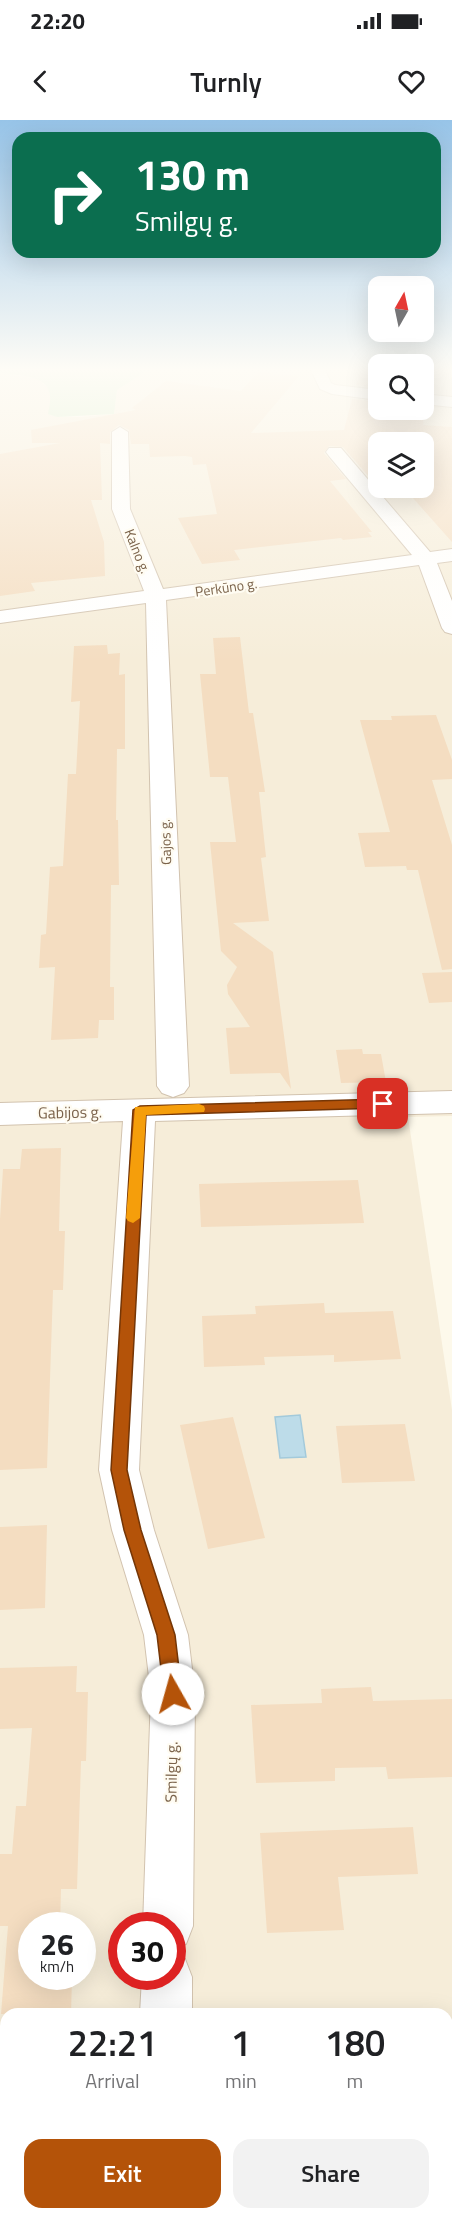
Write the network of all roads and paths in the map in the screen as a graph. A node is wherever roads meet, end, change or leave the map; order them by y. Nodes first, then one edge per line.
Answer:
1 (120, 466) edge
2 (346, 466) edge
3 (452, 555) edge
4 (426, 559) junction
5 (156, 597) junction
6 (0, 617) edge
7 (452, 628) edge
8 (173, 1086) dead end
9 (452, 1102) edge
10 (140, 1110) junction
11 (0, 1114) edge
12 (168, 1912) edge
13 (167, 1990) edge
14 (166, 2008) edge

1 - 5 street, Kalno g.
2 - 4 street
3 - 4 street, Perkūno g.
4 - 5 street, Perkūno g.
4 - 7 street
5 - 6 street, Perkūno g.
5 - 8 street, Gajos g.
9 - 10 street
10 - 11 street, Gabijos g.
10 - 12 street, Smilgų g.
13 - 14 street

